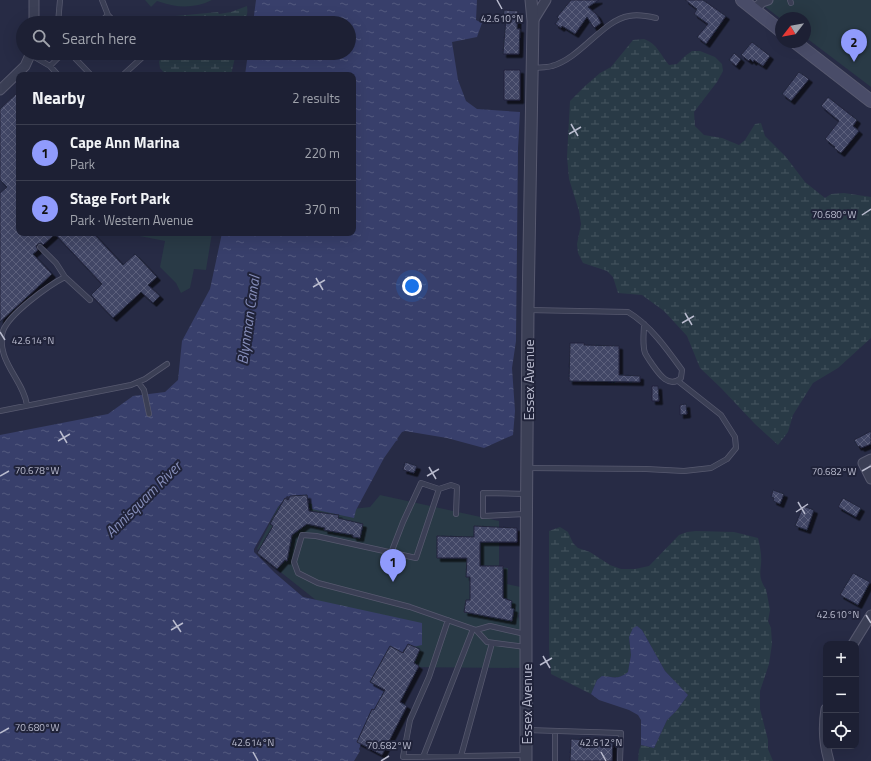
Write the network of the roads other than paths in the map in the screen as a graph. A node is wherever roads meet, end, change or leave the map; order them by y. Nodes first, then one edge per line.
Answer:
1 (34, 0) edge
2 (60, 0) edge
3 (102, 0) edge
4 (531, 0) edge
5 (546, 0) edge
6 (742, 0) edge
7 (768, 0) edge
8 (754, 10) junction
9 (108, 15) edge
10 (34, 16) edge
11 (59, 16) edge
12 (656, 18) dead end
13 (533, 21) junction
14 (775, 26) edge
15 (804, 48) edge
16 (28, 60) edge
17 (40, 60) edge
18 (56, 60) edge
19 (77, 60) edge
20 (139, 60) edge
21 (50, 66) junction
22 (532, 68) junction
23 (18, 72) edge
24 (55, 72) edge
25 (88, 72) edge
26 (126, 72) edge
27 (16, 74) edge
28 (0, 90) edge
29 (871, 101) edge
30 (40, 248) dead end
31 (65, 277) junction
32 (90, 300) dead end
33 (528, 310) junction
34 (644, 324) junction
35 (1, 343) edge
36 (166, 364) dead end
37 (678, 381) junction
38 (138, 382) junction
39 (27, 405) junction
40 (0, 411) edge
41 (149, 414) dead end
42 (867, 461) edge
43 (527, 468) junction
44 (871, 479) edge
45 (439, 489) junction
46 (527, 494) junction
47 (456, 514) dead end
48 (527, 514) junction
49 (391, 553) junction
50 (871, 615) edge
51 (448, 620) junction
52 (475, 629) junction
53 (526, 634) junction
54 (855, 641) edge
55 (492, 643) junction
56 (526, 647) junction
57 (826, 713) edge
58 (526, 730) junction
59 (554, 731) junction
60 (461, 756) junction
61 (423, 757) junction
62 (526, 758) edge
63 (555, 761) edge
64 (620, 761) edge
65 (829, 761) edge

1 - 10 street
2 - 11 lane
3 - 9 lane
4 - 13 street, Essex Avenue
5 - 13 street
6 - 8 main road
7 - 8 street
8 - 14 main road
12 - 22 lane
13 - 22 street, Essex Avenue
15 - 29 main road
16 - 23 street
17 - 21 lane
18 - 21 lane
19 - 25 lane
20 - 26 lane
21 - 24 lane
22 - 33 street, Essex Avenue
27 - 28 street
30 - 31 lane
31 - 32 lane
31 - 35 lane
33 - 34 lane
33 - 43 street, Essex Avenue
34 - 37 lane
34 - 37 lane
35 - 39 lane
36 - 38 lane
37 - 43 lane
38 - 39 lane
38 - 41 lane
39 - 40 lane
42 - 44 street
43 - 46 street, Essex Avenue
45 - 47 lane
45 - 49 lane
45 - 49 lane
46 - 48 street, Essex Avenue
46 - 48 lane
48 - 53 street, Essex Avenue
49 - 51 lane
50 - 54 street
51 - 52 lane
51 - 61 lane
52 - 53 lane
52 - 55 lane
52 - 61 lane
53 - 56 street, Essex Avenue
55 - 56 lane
55 - 60 lane
56 - 58 street, Essex Avenue
57 - 65 street
58 - 59 lane
58 - 62 street, Essex Avenue
59 - 63 lane
59 - 64 lane
60 - 61 lane
60 - 62 lane

